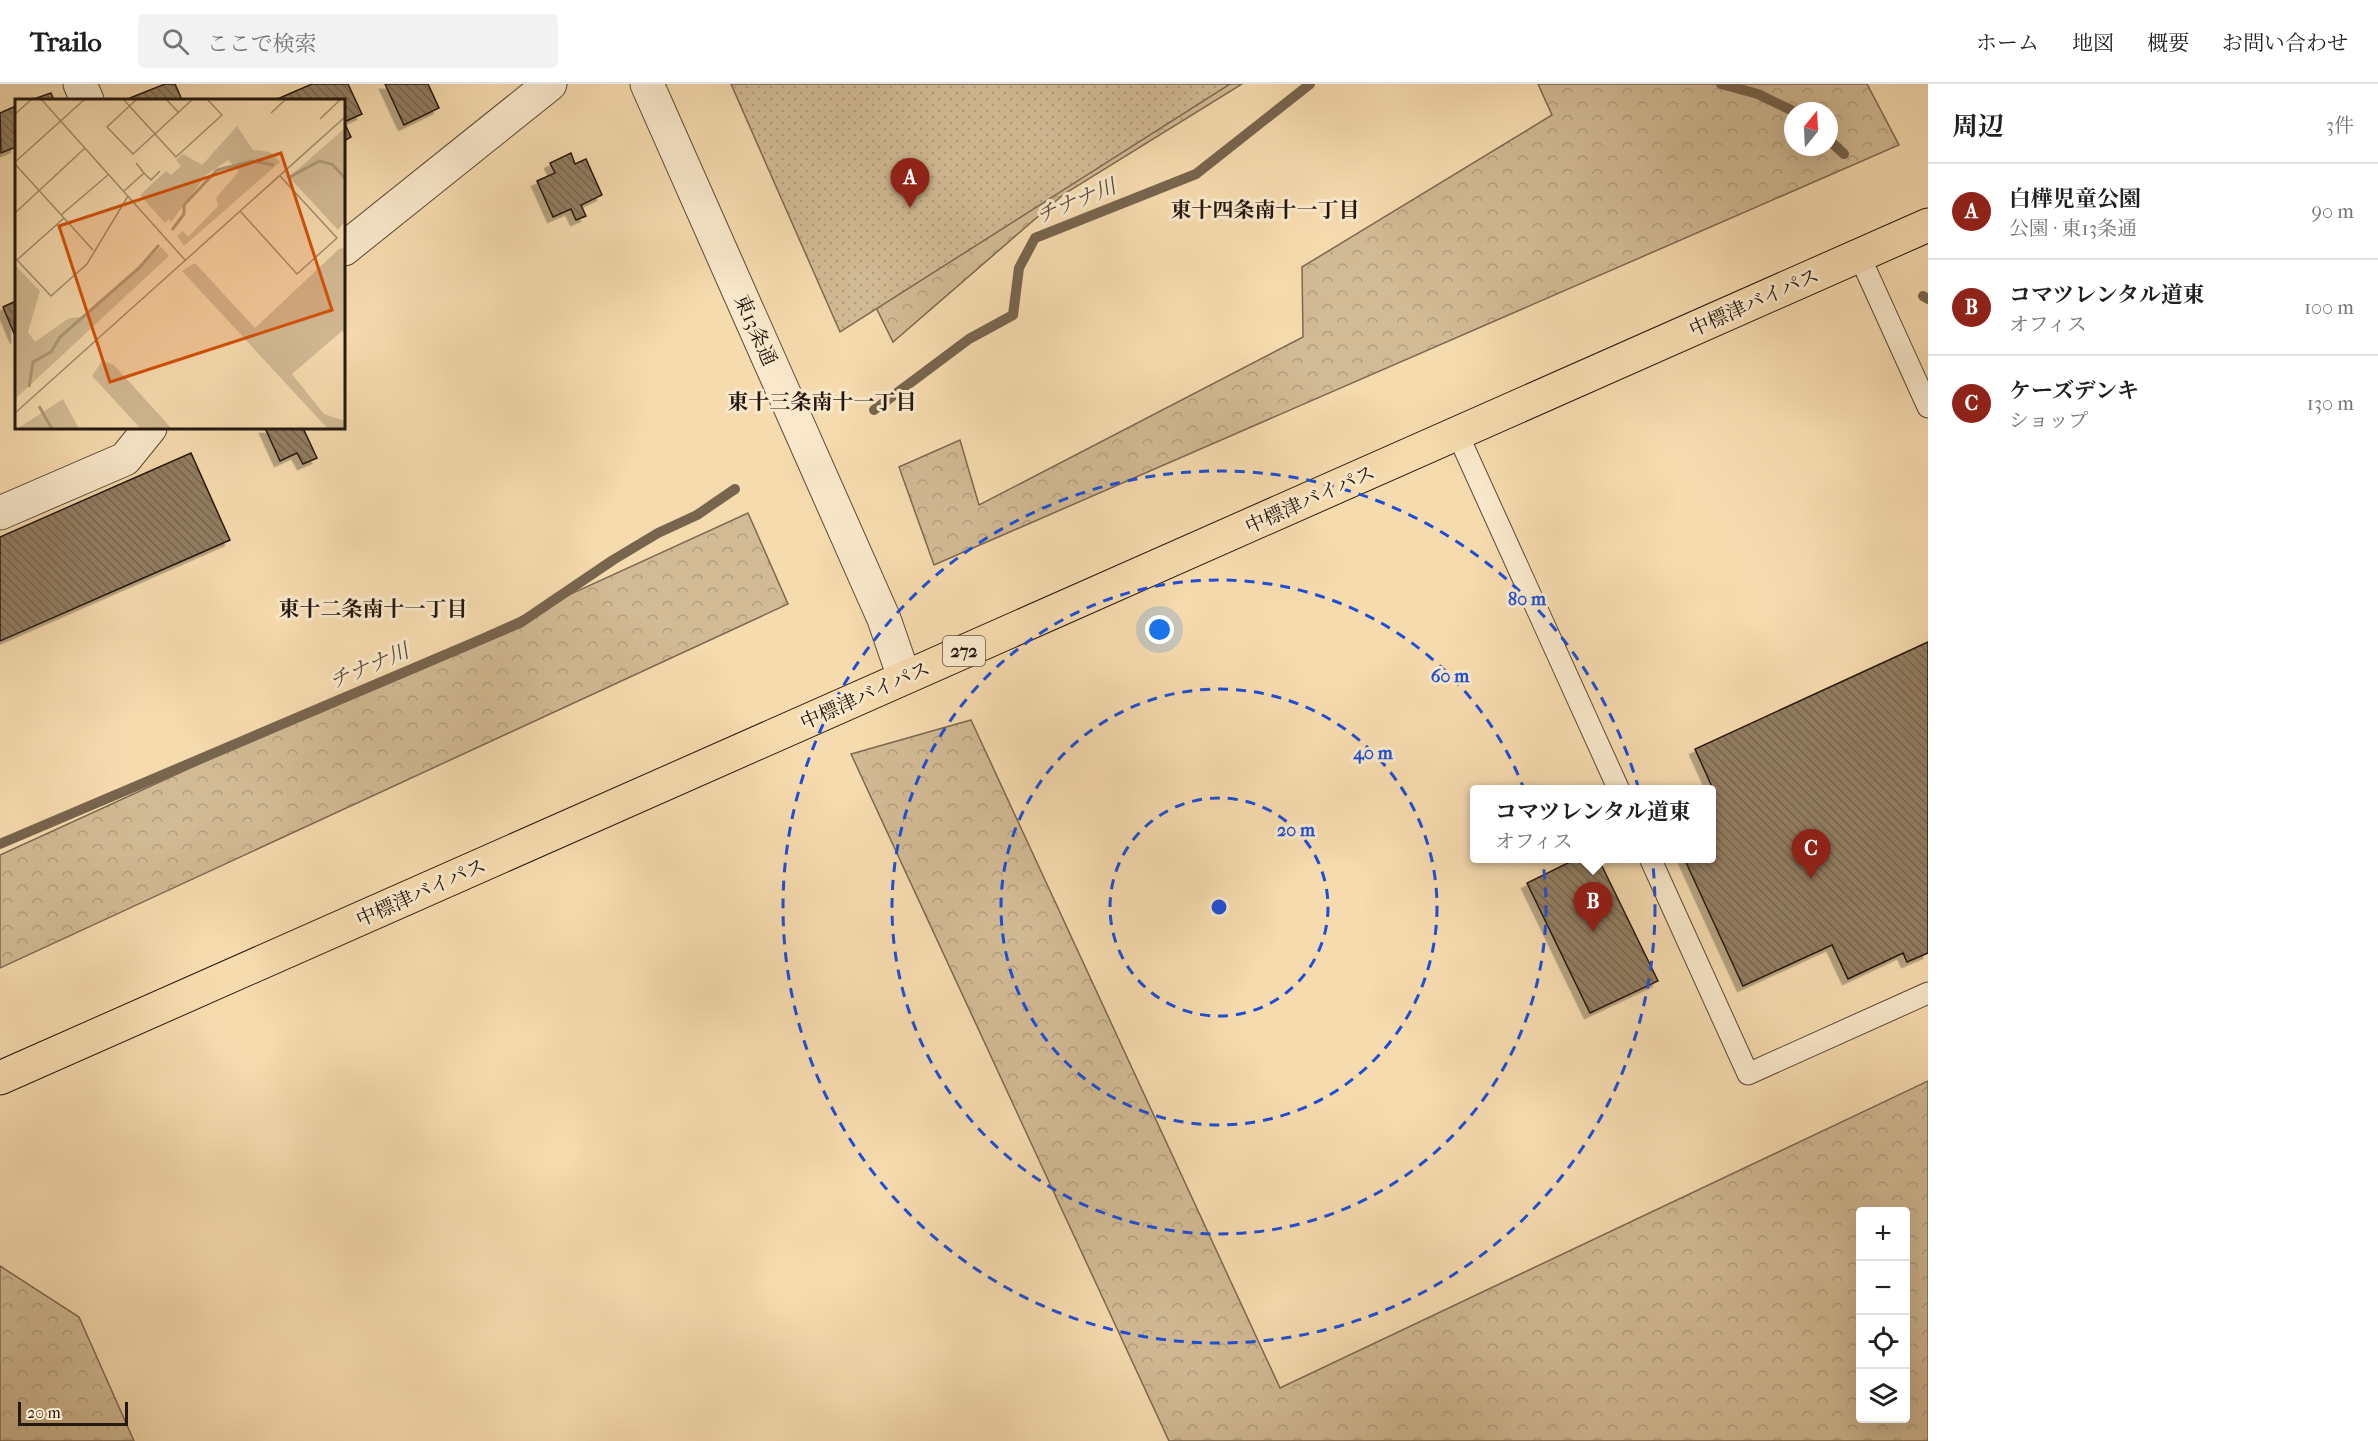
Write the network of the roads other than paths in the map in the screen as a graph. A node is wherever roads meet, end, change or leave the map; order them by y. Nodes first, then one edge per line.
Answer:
1 (80, 84) edge
2 (550, 84) edge
3 (647, 84) edge
4 (87, 99) edge
5 (1928, 225) edge
6 (345, 248) edge
7 (1859, 255) junction
8 (1928, 407) edge
9 (149, 429) edge
10 (1458, 435) junction
11 (0, 513) edge
12 (904, 677) junction
13 (1617, 785) edge
14 (1652, 863) edge
15 (1928, 993) edge
16 (0, 1078) edge

1 - 4 street
2 - 6 street
3 - 12 street, 東13条通
5 - 7 highway, 中標津バイパス / 272
7 - 8 lane
7 - 10 highway, 中標津バイパス / 272
9 - 11 street
10 - 12 highway, 中標津バイパス / 272
10 - 13 lane
12 - 16 highway, 中標津バイパス / 272
14 - 15 lane

